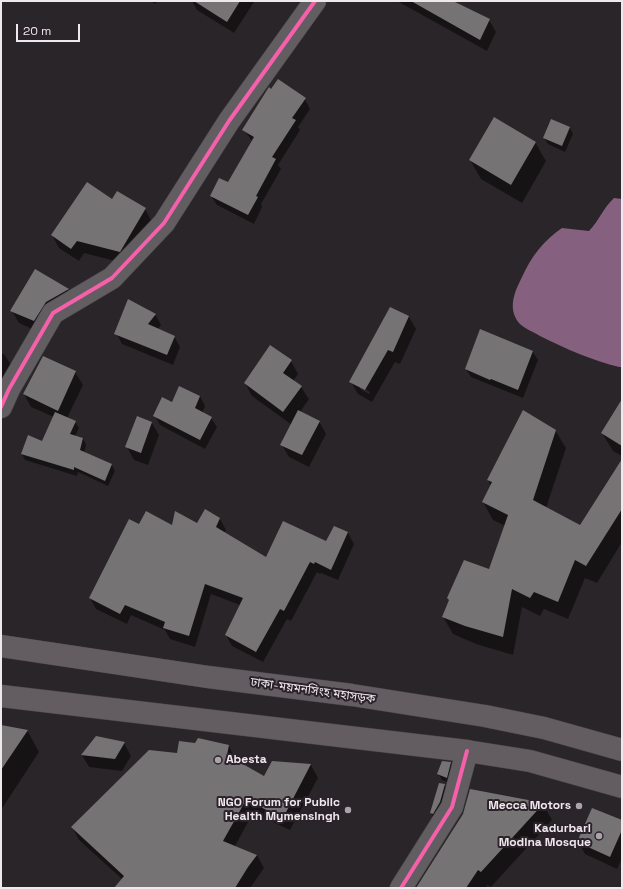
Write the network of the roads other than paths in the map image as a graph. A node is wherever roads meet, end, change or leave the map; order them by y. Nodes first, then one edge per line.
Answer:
1 (314, 1) edge
2 (1, 407) edge
3 (1, 646) edge
4 (1, 696) edge
5 (622, 750) edge
6 (467, 751) junction
7 (622, 786) edge
8 (401, 888) edge

1 - 2 street
3 - 5 main road, ঢাকা-ময়মনসিংহ মহাসড়ক
4 - 6 main road
6 - 7 main road
6 - 8 street

